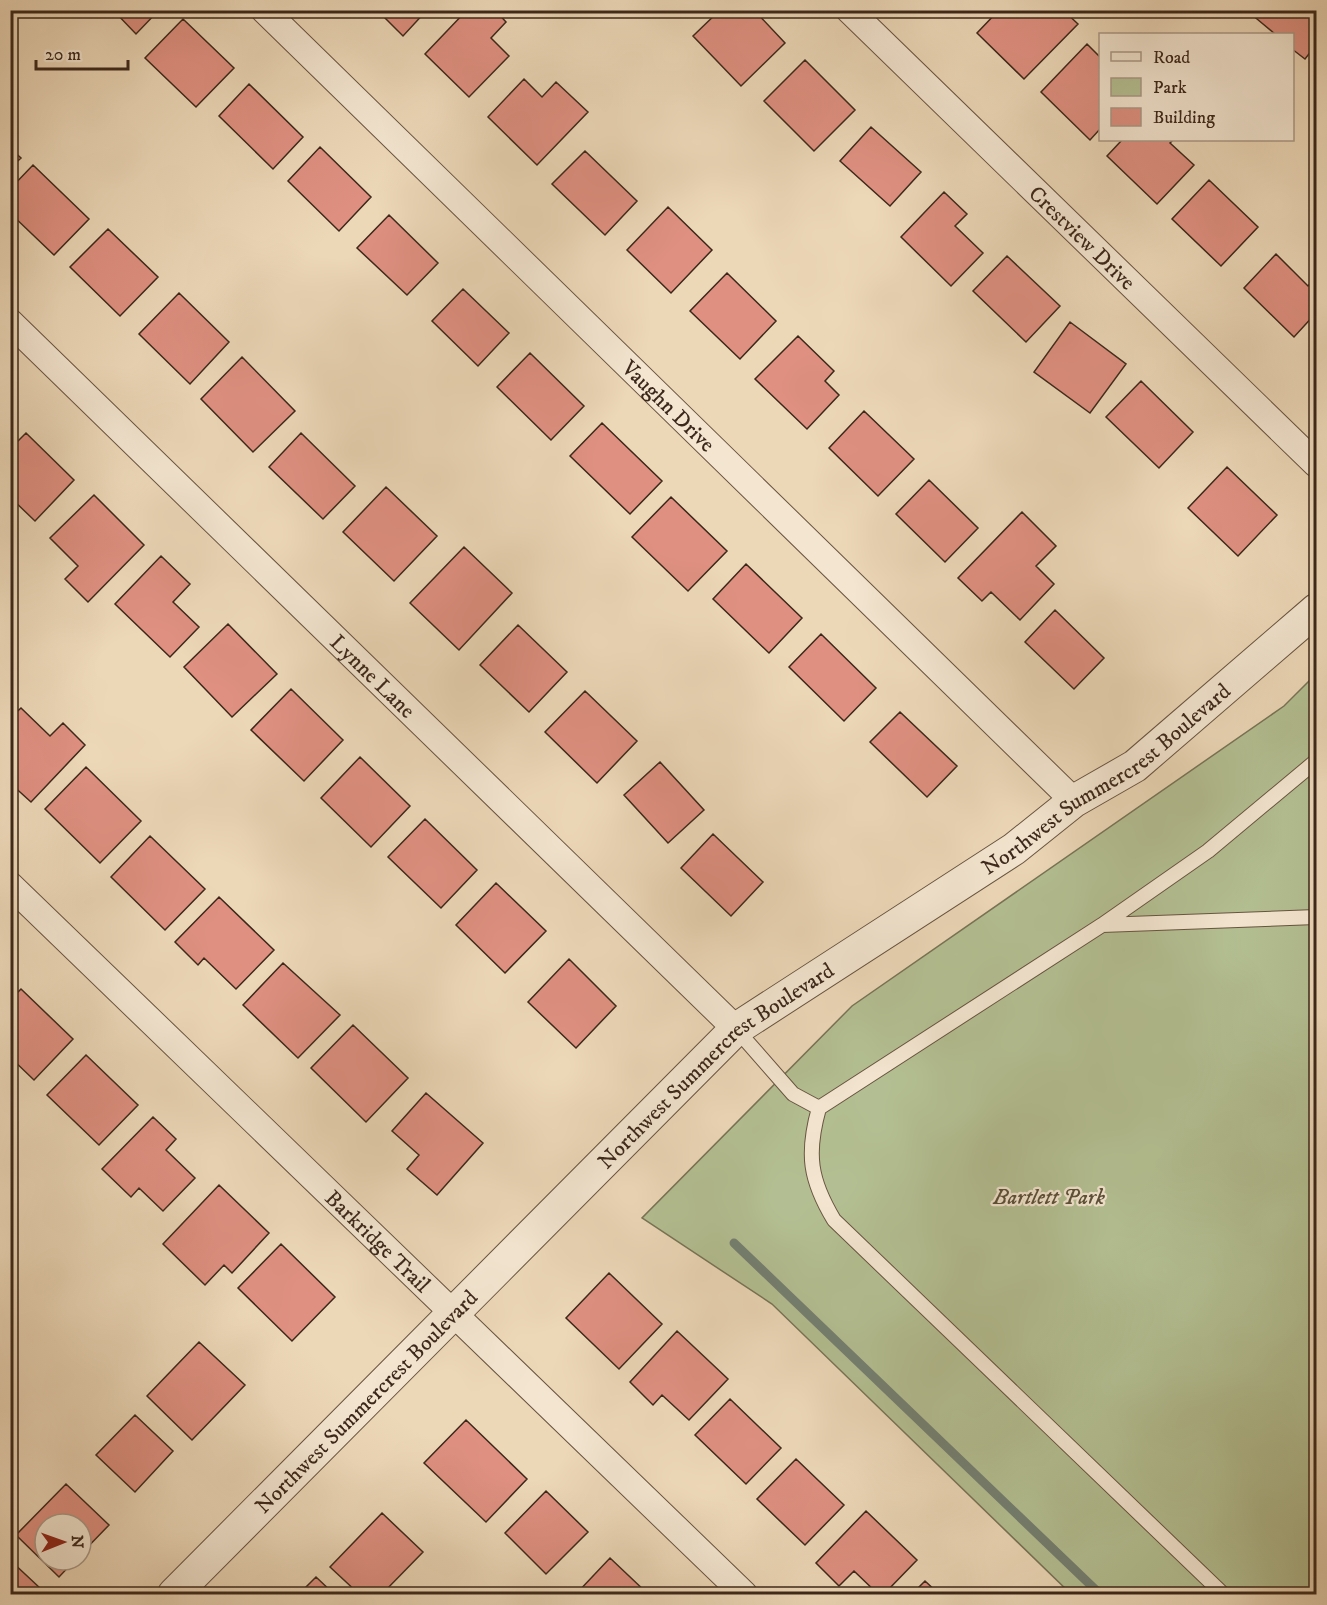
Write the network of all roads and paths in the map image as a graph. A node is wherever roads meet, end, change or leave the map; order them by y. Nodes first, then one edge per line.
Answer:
1 (264, 10) edge
2 (849, 10) edge
3 (10, 322) edge
4 (1317, 464) edge
5 (1317, 610) edge
6 (1317, 761) edge
7 (1074, 801) junction
8 (10, 885) edge
9 (1317, 917) edge
10 (1102, 925) junction
11 (736, 1029) junction
12 (819, 1108) junction
13 (452, 1312) junction
14 (174, 1594) edge
15 (744, 1594) edge
16 (1222, 1594) edge

1 - 7 street, Vaughn Drive
2 - 4 street, Crestview Drive
3 - 11 street, Lynne Lane
5 - 7 street, Northwest Summercrest Boulevard
6 - 10 lane
7 - 11 street, Northwest Summercrest Boulevard
8 - 13 street, Barkridge Trail
9 - 10 lane
10 - 12 lane
11 - 12 lane
11 - 13 street, Northwest Summercrest Boulevard
12 - 16 lane
13 - 14 street, Northwest Summercrest Boulevard
13 - 15 street, Barkridge Trail

